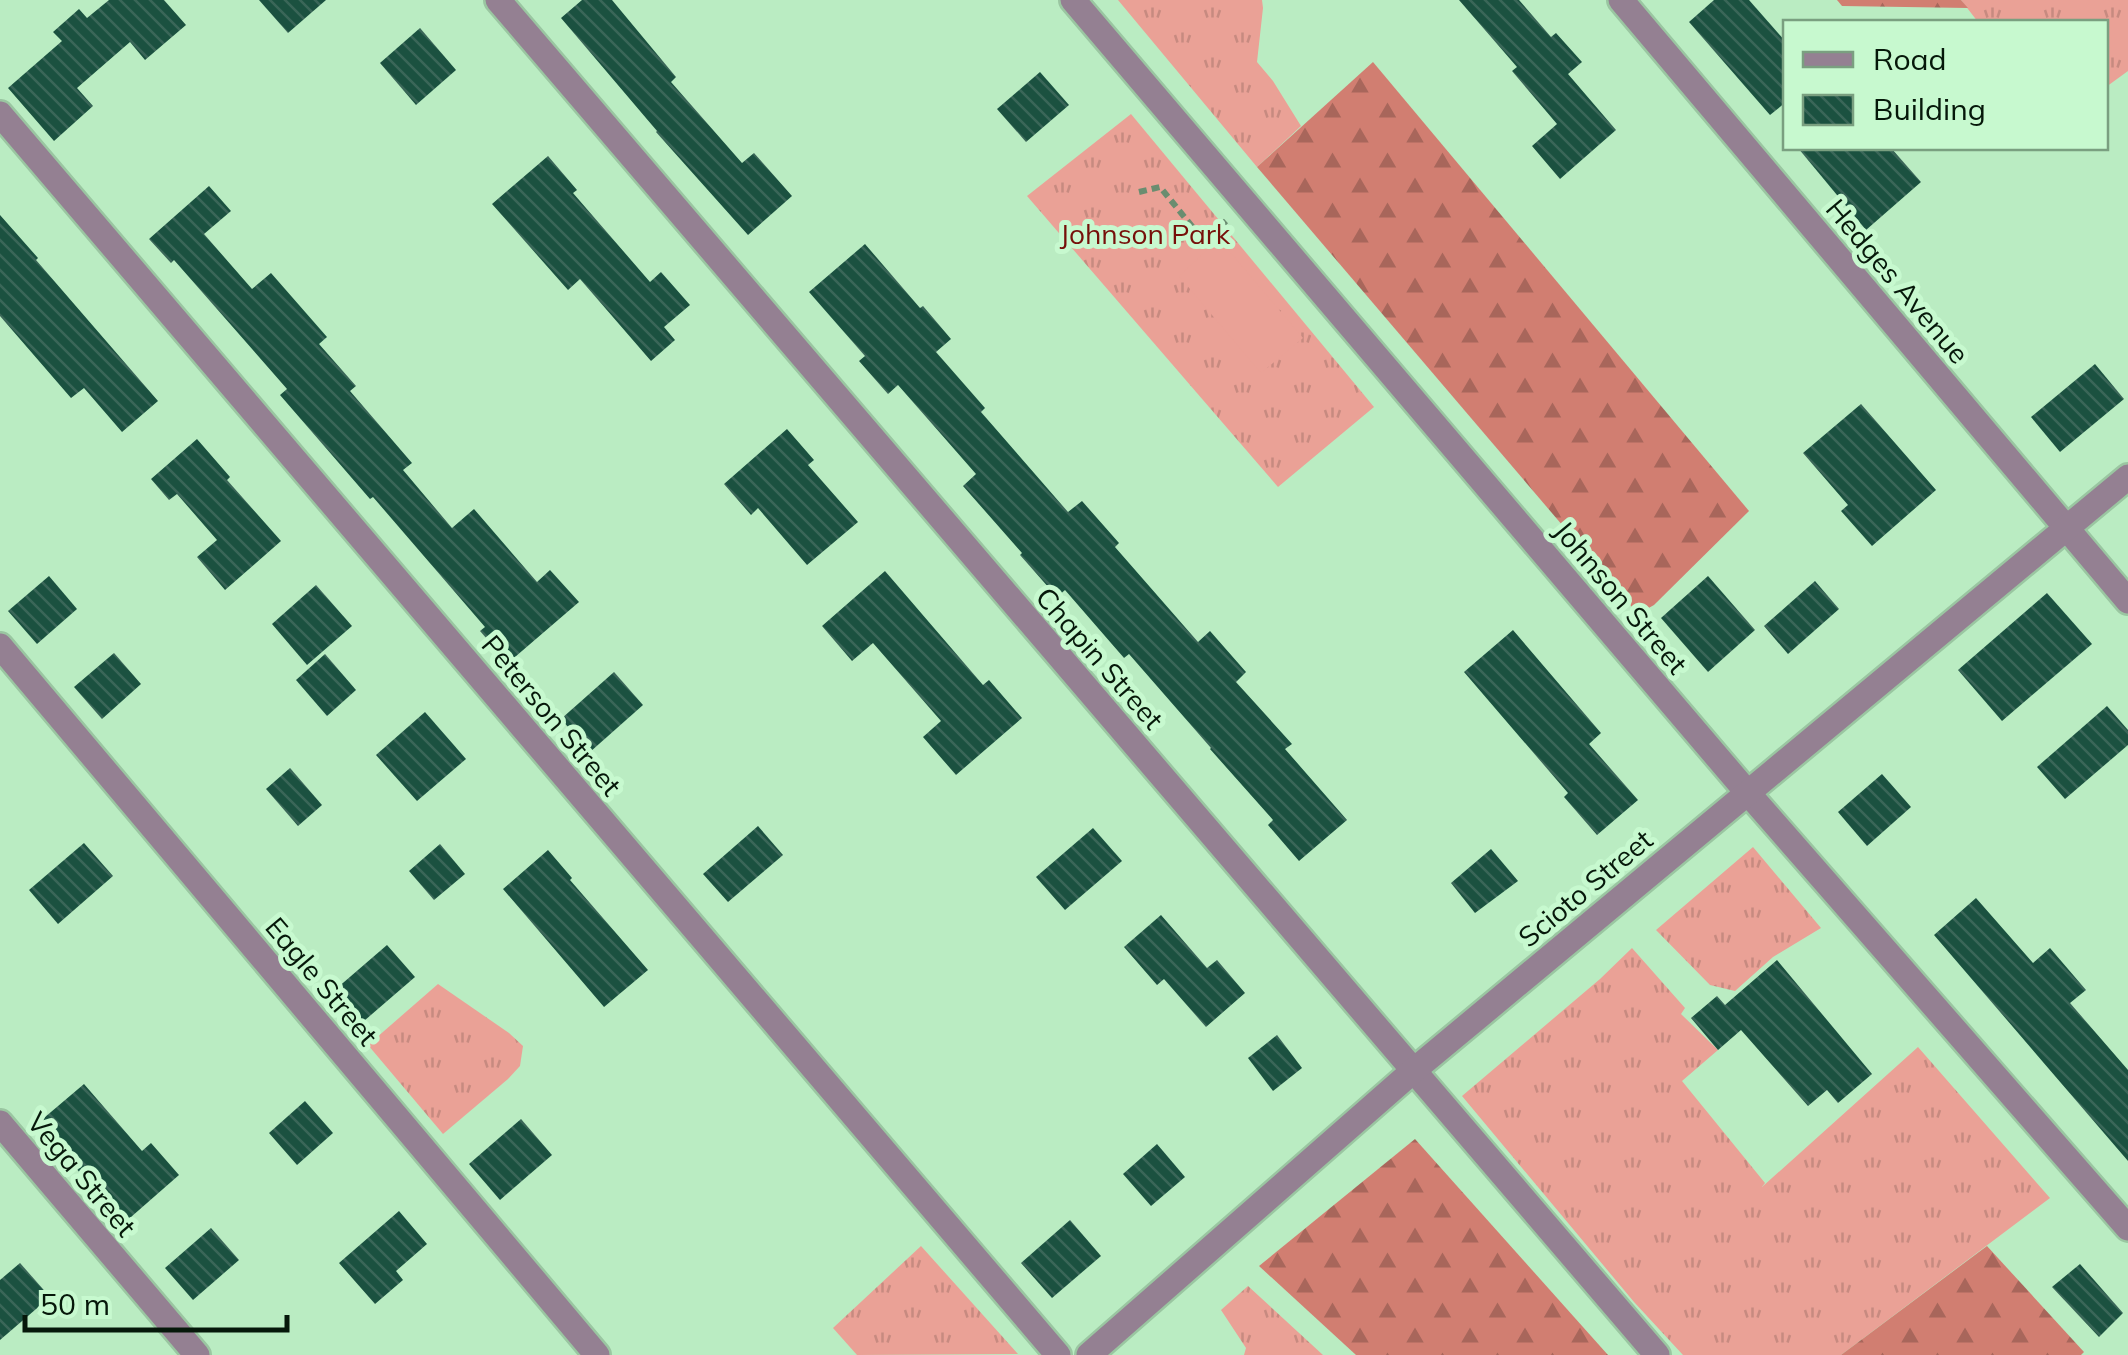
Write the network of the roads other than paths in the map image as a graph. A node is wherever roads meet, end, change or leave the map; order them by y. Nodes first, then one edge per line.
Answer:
1 (498, 0) edge
2 (1073, 0) edge
3 (1621, 0) edge
4 (0, 114) edge
5 (2128, 478) edge
6 (2067, 528) junction
7 (2128, 602) edge
8 (0, 646) edge
9 (1747, 792) junction
10 (1413, 1071) junction
11 (0, 1124) edge
12 (2128, 1228) edge
13 (197, 1355) edge
14 (598, 1355) edge
15 (1058, 1355) edge
16 (1088, 1355) edge
17 (1657, 1355) edge

1 - 10 street, Chapin Street
2 - 9 street, Johnson Street
3 - 6 street, Hedges Avenue
4 - 15 street, Peterson Street
5 - 6 street, Scioto Street
6 - 7 street, Hedges Avenue
6 - 9 street, Scioto Street
8 - 14 street, Eagle Street
9 - 10 street, Scioto Street
9 - 12 street, Johnson Street
10 - 16 street, Scioto Street
10 - 17 street, Chapin Street
11 - 13 street, Vega Street

